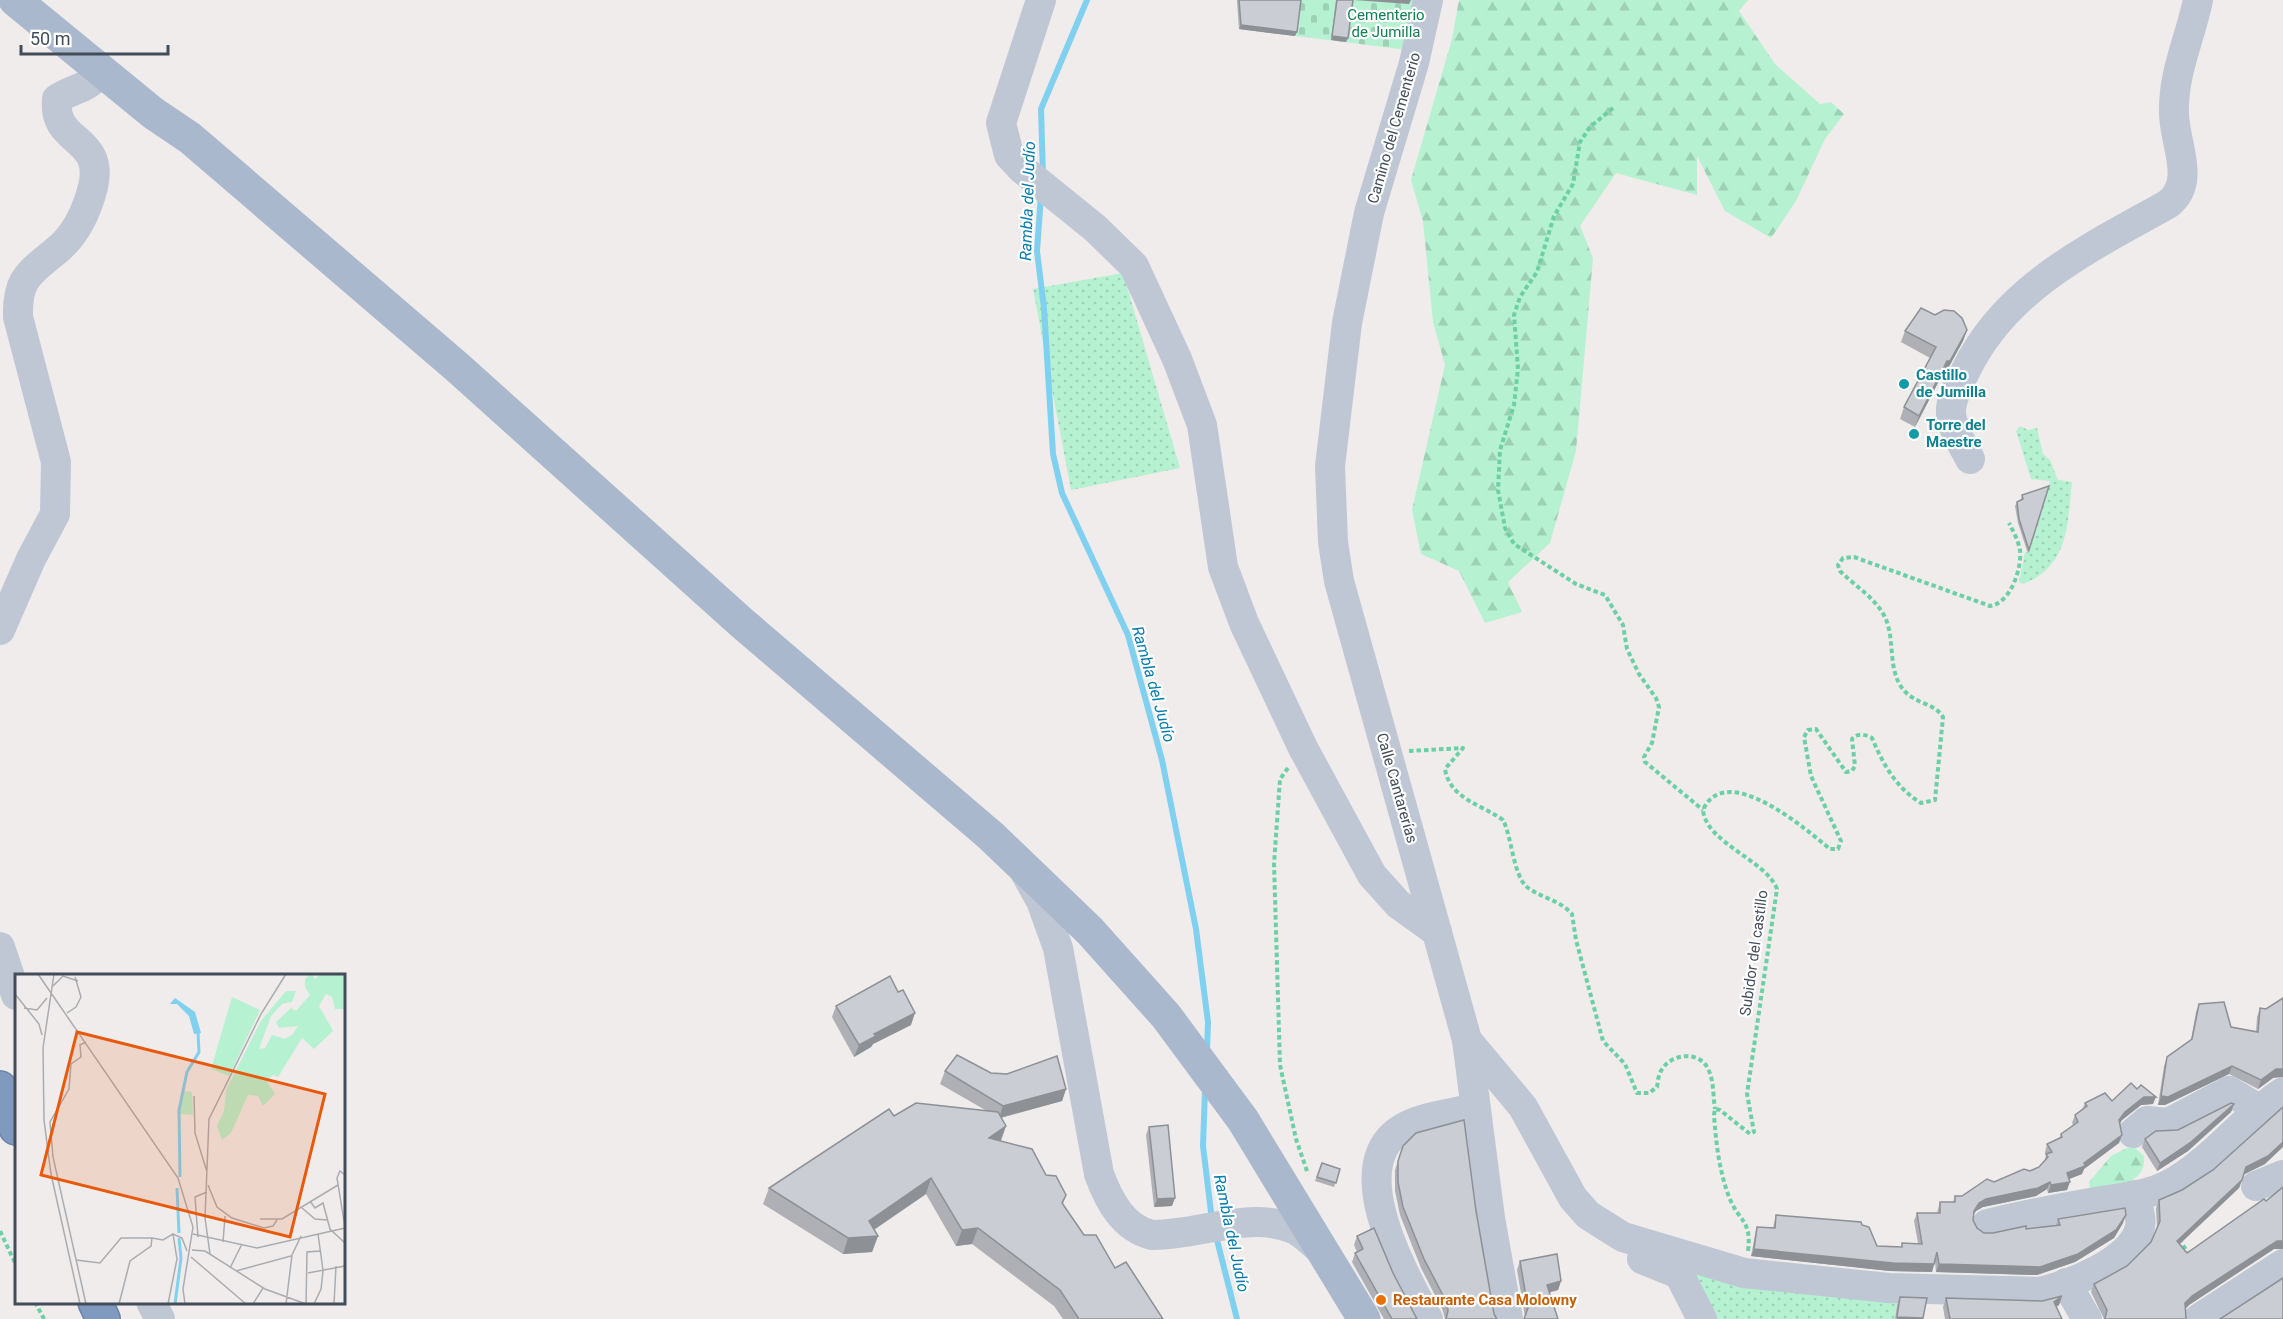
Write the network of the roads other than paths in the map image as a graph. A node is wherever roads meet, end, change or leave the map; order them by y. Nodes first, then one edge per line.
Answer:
1 (15, 0) edge
2 (43, 0) edge
3 (1041, 0) edge
4 (1428, 0) edge
5 (2198, 0) edge
6 (102, 70) junction
7 (190, 138) junction
8 (1360, 256) joint
9 (1970, 459) dead end
10 (0, 630) edge
11 (1022, 866) junction
12 (1437, 932) junction
13 (0, 947) edge
14 (15, 991) edge
15 (1467, 1040) junction
16 (0, 1088) edge
17 (2283, 1092) edge
18 (1474, 1108) junction
19 (2259, 1109) junction
20 (15, 1126) edge
21 (2133, 1133) dead end
22 (2135, 1195) junction
23 (1987, 1224) dead end
24 (1638, 1242) junction
25 (1325, 1254) junction
26 (2283, 1264) edge
27 (1679, 1274) junction
28 (2066, 1283) junction
29 (95, 1304) edge
30 (153, 1304) edge
31 (103, 1319) edge
32 (160, 1319) edge
33 (1364, 1319) edge
34 (1428, 1319) edge
35 (1508, 1319) edge
36 (1687, 1319) edge
37 (1702, 1319) edge
38 (2087, 1319) edge
39 (2198, 1319) edge

1 - 6 main road
2 - 7 main road
3 - 12 street
4 - 8 street, Camino del Cementerio
5 - 9 street
6 - 7 main road
6 - 10 street
7 - 11 main road
8 - 12 street, Calle Cantarerías
11 - 25 main road
11 - 25 street
12 - 15 street, Calle Cantarerías
13 - 14 street
15 - 18 street, Calle Cantarerías
15 - 24 street
16 - 20 highway
17 - 19 street
18 - 34 street
18 - 35 street, Calle Cantarerías
19 - 21 street
19 - 22 street
22 - 23 street
22 - 28 street
24 - 27 street
24 - 28 street
25 - 33 main road
26 - 39 street
27 - 36 street
27 - 37 street
28 - 38 street
29 - 31 highway
30 - 32 street

